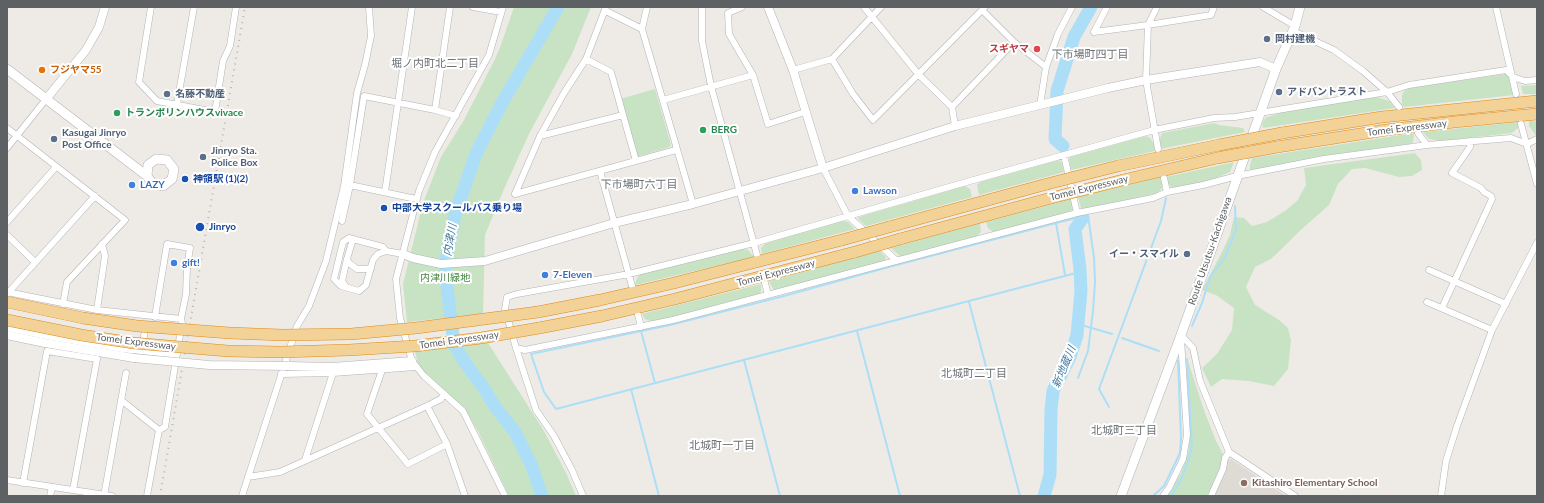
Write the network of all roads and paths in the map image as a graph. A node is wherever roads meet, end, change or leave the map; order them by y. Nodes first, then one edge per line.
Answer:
1 (105, 7) edge
2 (152, 7) edge
3 (194, 7) edge
4 (236, 7) edge
5 (369, 7) edge
6 (412, 7) edge
7 (450, 7) edge
8 (473, 7) edge
9 (647, 7) edge
10 (702, 7) edge
11 (742, 7) edge
12 (768, 7) edge
13 (864, 7) edge
14 (881, 7) edge
15 (1072, 7) edge
16 (1107, 7) edge
17 (1157, 7) edge
18 (1214, 7) edge
19 (1263, 7) edge
20 (1300, 7) edge
21 (1496, 7) edge
22 (983, 8) edge
23 (606, 9) edge
24 (502, 10) edge
25 (872, 17) junction
26 (1148, 25) junction
27 (642, 29) junction
28 (1294, 29) junction
29 (1014, 42) junction
30 (586, 59) junction
31 (832, 59) junction
32 (1046, 67) junction
33 (7, 69) edge
34 (1276, 69) junction
35 (793, 70) junction
36 (753, 75) junction
37 (919, 75) junction
38 (1513, 77) junction
39 (1146, 80) junction
40 (1537, 80) edge
41 (711, 86) junction
42 (1387, 92) junction
43 (1516, 94) dead end
44 (47, 98) junction
45 (662, 100) junction
46 (1537, 101) edge
47 (398, 103) junction
48 (177, 104) junction
49 (1042, 104) junction
50 (952, 107) junction
51 (1399, 108) dead end
52 (435, 110) junction
53 (805, 112) junction
54 (1260, 113) junction
55 (1537, 114) edge
56 (623, 115) junction
57 (456, 116) junction
58 (1521, 124) dead end
59 (955, 126) junction
60 (7, 128) edge
61 (1154, 130) junction
62 (1418, 133) dead end
63 (16, 135) junction
64 (540, 136) junction
65 (1537, 139) edge
66 (1470, 141) junction
67 (1527, 144) junction
68 (1427, 145) junction
69 (7, 148) edge
70 (1158, 149) dead end
71 (676, 150) junction
72 (1064, 155) junction
73 (636, 161) junction
74 (56, 167) junction
75 (823, 168) junction
76 (600, 171) junction
77 (147, 176) dead end
78 (1237, 176) junction
79 (1164, 178) dead end
80 (1537, 184) edge
81 (350, 185) junction
82 (741, 191) junction
83 (385, 192) junction
84 (1167, 192) junction
85 (95, 196) junction
86 (416, 199) junction
87 (693, 204) junction
88 (1077, 213) junction
89 (848, 216) junction
90 (342, 221) dead end
91 (7, 222) edge
92 (614, 223) junction
93 (7, 235) edge
94 (353, 239) junction
95 (754, 243) junction
96 (1537, 243) edge
97 (102, 244) junction
98 (386, 251) junction
99 (403, 254) junction
100 (757, 255) dead end
101 (347, 259) junction
102 (897, 261) junction
103 (36, 262) junction
104 (370, 268) junction
105 (1429, 270) dead end
106 (629, 274) junction
107 (1454, 281) junction
108 (765, 283) dead end
109 (632, 286) dead end
110 (346, 287) junction
111 (7, 293) edge
112 (768, 295) junction
113 (7, 302) edge
114 (1427, 302) dead end
115 (62, 304) junction
116 (1506, 304) junction
117 (1442, 308) junction
118 (98, 310) junction
119 (638, 315) dead end
120 (148, 316) junction
121 (155, 317) junction
122 (181, 319) junction
123 (7, 320) edge
124 (641, 327) junction
125 (7, 328) edge
126 (1492, 330) junction
127 (7, 335) edge
128 (1181, 336) junction
129 (516, 348) junction
130 (141, 351) junction
131 (176, 355) junction
132 (414, 364) junction
133 (382, 370) junction
134 (126, 373) dead end
135 (333, 373) junction
136 (280, 374) junction
137 (444, 394) junction
138 (121, 400) junction
139 (427, 406) junction
140 (378, 427) junction
141 (158, 430) junction
142 (447, 444) junction
143 (1229, 452) junction
144 (305, 460) junction
145 (248, 477) junction
146 (7, 480) edge
147 (23, 482) junction
148 (52, 487) junction
149 (73, 490) junction
150 (104, 495) edge
151 (50, 496) edge
152 (112, 496) edge
153 (147, 496) edge
154 (242, 496) edge
155 (465, 496) edge
156 (506, 496) edge
157 (583, 496) edge
158 (1121, 496) edge
159 (1163, 496) edge
160 (1211, 496) edge
161 (1295, 496) edge
162 (1441, 496) edge

1 - 44 street
2 - 48 street
3 - 48 street
4 - 48 street
5 - 136 street
6 - 47 street
7 - 52 street
8 - 24 street
9 - 27 street
10 - 41 street
11 - 36 street
12 - 35 street
13 - 25 street
14 - 25 street
15 - 32 street
16 - 26 street
17 - 26 street
18 - 26 street
19 - 28 street
20 - 28 main road, Route Utsutsu-Kachigawa
21 - 38 street
22 - 29 street
22 - 37 street
23 - 27 street
23 - 30 street
24 - 57 street
25 - 31 street
25 - 37 street
26 - 39 street
27 - 45 street
28 - 34 main road, Route Utsutsu-Kachigawa
28 - 42 street
29 - 32 street
29 - 50 street
30 - 56 street
30 - 64 street
31 - 35 street
31 - 37 street
32 - 49 street
33 - 44 main road
34 - 39 street
34 - 54 main road, Route Utsutsu-Kachigawa
35 - 53 street
36 - 41 street
36 - 53 street
37 - 50 street
38 - 40 street
38 - 42 street
38 - 43 street
39 - 49 street
39 - 61 street
41 - 45 street
41 - 82 street
42 - 51 street
42 - 54 street
44 - 63 street
44 - 77 main road
45 - 71 street
46 - 113 highway, Tomei Expressway, bridge
47 - 52 street
47 - 81 street
47 - 83 street
49 - 59 street
50 - 59 street
52 - 57 street
53 - 75 street
54 - 61 street
54 - 78 main road, Route Utsutsu-Kachigawa
55 - 123 highway, Tomei Expressway, bridge
56 - 64 street
56 - 73 street
57 - 86 street
58 - 67 street
59 - 75 street
60 - 63 street
61 - 70 street
61 - 72 street
62 - 68 street
63 - 69 street
63 - 74 street
64 - 76 street
65 - 67 street
66 - 67 street
66 - 68 street
66 - 107 street
67 - 80 street
68 - 78 street
71 - 73 street
71 - 87 street
72 - 88 street
72 - 89 street
73 - 76 street
74 - 85 street
74 - 91 street
75 - 82 street
75 - 89 street
76 - 92 street
78 - 84 street
78 - 128 main road, Route Utsutsu-Kachigawa
79 - 84 street
81 - 83 street
81 - 90 street
82 - 87 street
82 - 95 street
83 - 86 street
84 - 88 street
85 - 97 street
85 - 103 street
86 - 99 street
87 - 92 street
88 - 102 street
89 - 95 street
89 - 102 street
92 - 99 street
92 - 106 street
93 - 103 street
94 - 98 street
94 - 101 street
94 - 110 street
95 - 100 street
95 - 106 street
96 - 116 street
97 - 115 street
97 - 118 street
98 - 99 street
98 - 104 street
99 - 132 street
101 - 104 street
101 - 110 street
102 - 112 street
103 - 111 street
104 - 110 street
105 - 107 street
106 - 109 street
106 - 129 street
107 - 116 street
107 - 117 street
108 - 112 street
111 - 115 street
112 - 124 street
114 - 117 street
115 - 118 street
116 - 126 street
117 - 126 street
118 - 120 street
119 - 124 street
120 - 121 street
120 - 130 street
121 - 122 street
121 - 122 street
122 - 131 street
124 - 129 street
125 - 130 street
126 - 162 street
127 - 132 street, bridge
128 - 143 street
128 - 158 main road, Route Utsutsu-Kachigawa
128 - 159 street
129 - 157 street
130 - 131 street
131 - 141 street
132 - 133 street
132 - 137 street
133 - 135 street
133 - 140 street
134 - 138 street
135 - 136 street
135 - 144 street
136 - 145 street
137 - 139 street
137 - 156 street
138 - 141 street
138 - 150 street
139 - 140 street
139 - 142 street
140 - 142 street
140 - 144 street
141 - 153 street
142 - 155 street
143 - 160 street
143 - 161 street
144 - 145 street
145 - 154 street
146 - 147 street
147 - 148 street
147 - 149 street
148 - 149 street
148 - 151 street
149 - 150 street
150 - 152 street

